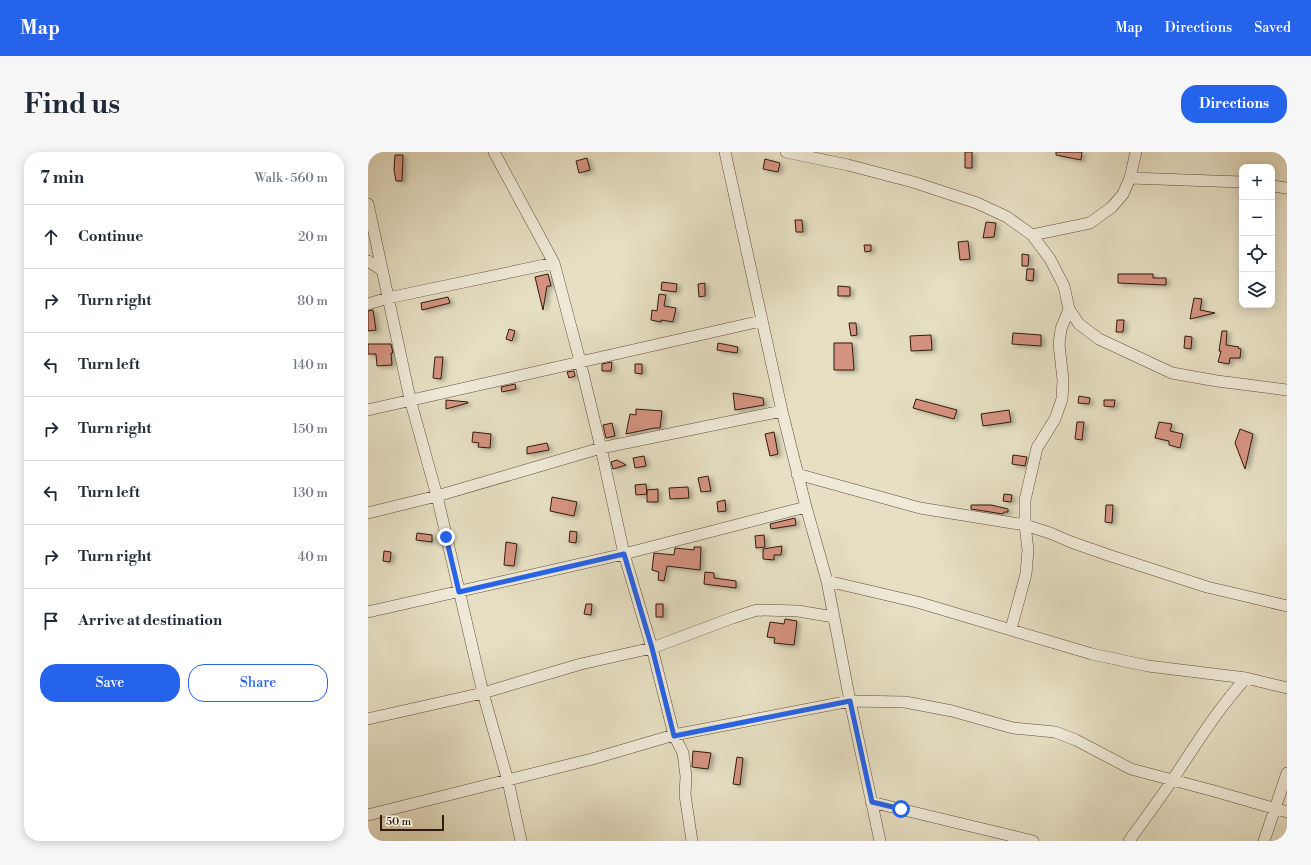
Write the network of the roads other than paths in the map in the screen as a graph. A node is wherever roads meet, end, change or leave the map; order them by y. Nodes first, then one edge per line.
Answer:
1 (494, 152) edge
2 (725, 152) edge
3 (786, 152) edge
4 (1137, 155) edge
5 (1130, 178) junction
6 (1239, 182) edge
7 (1275, 186) edge
8 (1287, 188) edge
9 (368, 204) edge
10 (1032, 235) junction
11 (368, 261) edge
12 (554, 262) junction
13 (382, 270) junction
14 (388, 298) junction
15 (368, 304) edge
16 (1069, 309) junction
17 (762, 321) junction
18 (580, 361) junction
19 (1287, 390) edge
20 (410, 399) junction
21 (368, 410) edge
22 (782, 411) junction
23 (601, 448) junction
24 (797, 474) junction
25 (436, 496) junction
26 (806, 507) junction
27 (368, 513) edge
28 (1025, 526) junction
29 (624, 554) junction
30 (827, 581) junction
31 (459, 592) junction
32 (1287, 606) edge
33 (368, 612) edge
34 (834, 617) junction
35 (1011, 629) junction
36 (652, 648) junction
37 (1246, 678) junction
38 (1287, 688) edge
39 (483, 693) junction
40 (850, 701) junction
41 (368, 718) edge
42 (674, 736) junction
43 (1287, 773) edge
44 (1173, 780) junction
45 (508, 781) junction
46 (872, 802) junction
47 (1275, 809) junction
48 (1287, 812) edge
49 (368, 814) edge
50 (521, 841) edge
51 (692, 841) edge
52 (880, 841) edge
53 (1033, 841) edge
54 (1129, 841) edge
55 (1264, 841) edge

1 - 12 street
2 - 17 street
3 - 10 street
4 - 5 street
5 - 6 street
5 - 10 street
7 - 8 street
9 - 13 street
10 - 16 street
11 - 13 street
12 - 14 street
12 - 18 street
13 - 14 street
14 - 15 street
14 - 20 street
16 - 19 street
16 - 28 street
17 - 18 street
17 - 22 street
18 - 20 street
18 - 23 street
20 - 21 street
20 - 25 street
22 - 23 street
22 - 24 street
23 - 25 street
23 - 29 street
24 - 26 street
24 - 28 street
25 - 27 street
25 - 31 street
26 - 29 street
26 - 30 street
28 - 32 street
28 - 35 street
29 - 31 street
29 - 36 street
30 - 34 street
30 - 35 street
31 - 33 street
31 - 39 street
34 - 36 street
34 - 40 street
35 - 37 street
36 - 39 street
36 - 42 street
37 - 38 street
37 - 44 street
39 - 41 street
39 - 45 street
40 - 42 street
40 - 44 street
40 - 46 street
42 - 45 street
42 - 51 street
43 - 47 street
44 - 47 street
44 - 54 street
45 - 49 street
45 - 50 street
46 - 52 street
46 - 53 street
47 - 48 street
47 - 55 street

